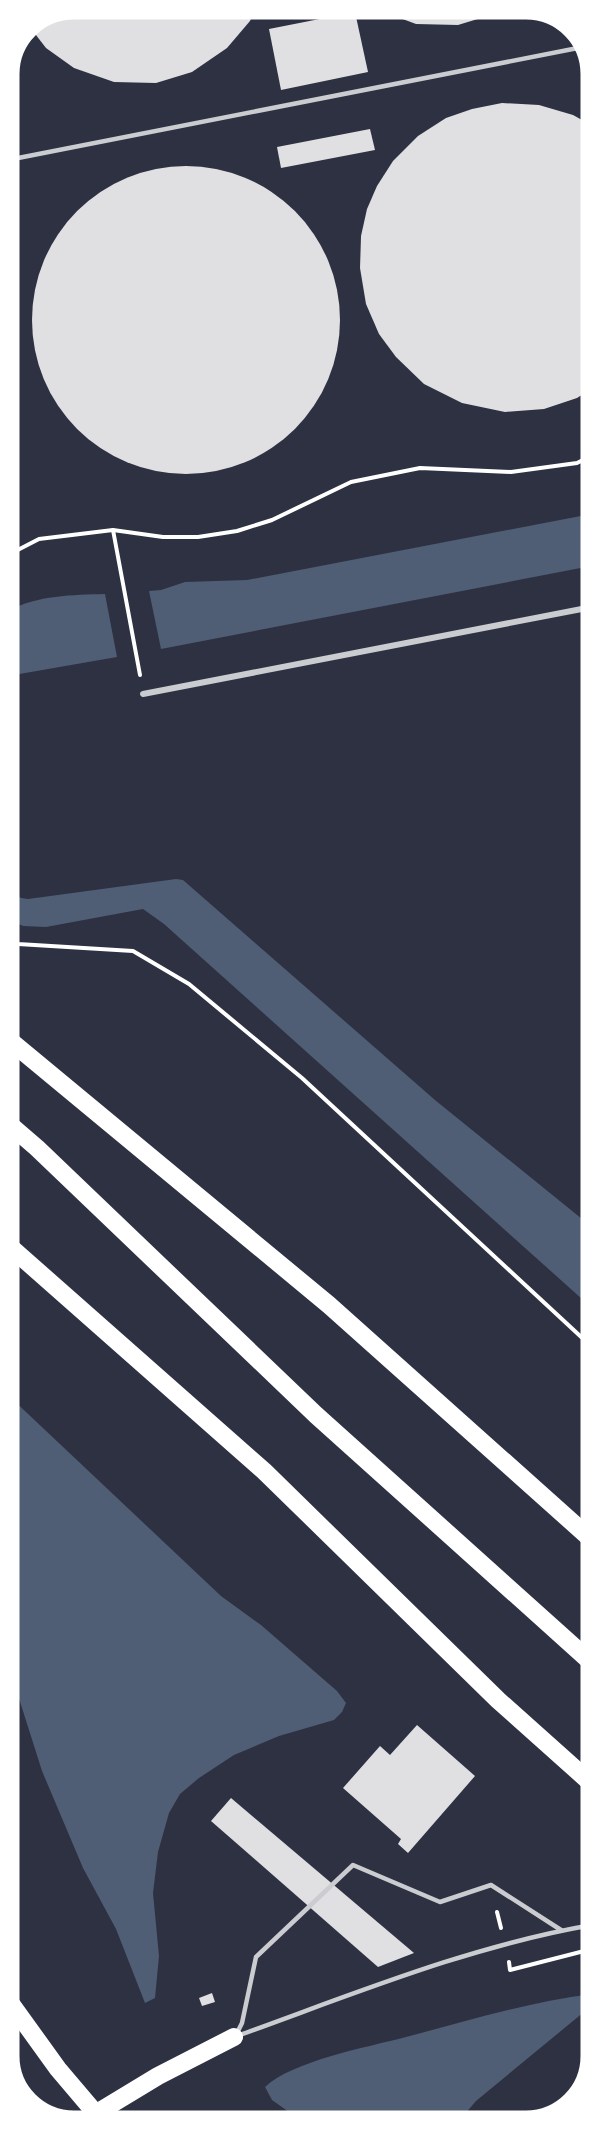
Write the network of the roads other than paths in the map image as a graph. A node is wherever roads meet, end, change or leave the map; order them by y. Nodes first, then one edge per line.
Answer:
1 (575, 48) edge
2 (18, 158) edge
3 (582, 609) edge
4 (143, 694) road end
5 (18, 1047) edge
6 (18, 1132) edge
7 (18, 1254) edge
8 (582, 1531) edge
9 (582, 1654) edge
10 (582, 1775) edge
11 (582, 1927) edge
12 (561, 1930) junction
13 (18, 2014) edge
14 (234, 2037) junction
15 (95, 2112) edge
16 (99, 2112) edge

1 - 2 lane
3 - 4 street
5 - 8 highway
6 - 9 highway
7 - 10 highway
11 - 12 lane
12 - 14 lane
12 - 14 lane
13 - 15 highway
14 - 16 highway

